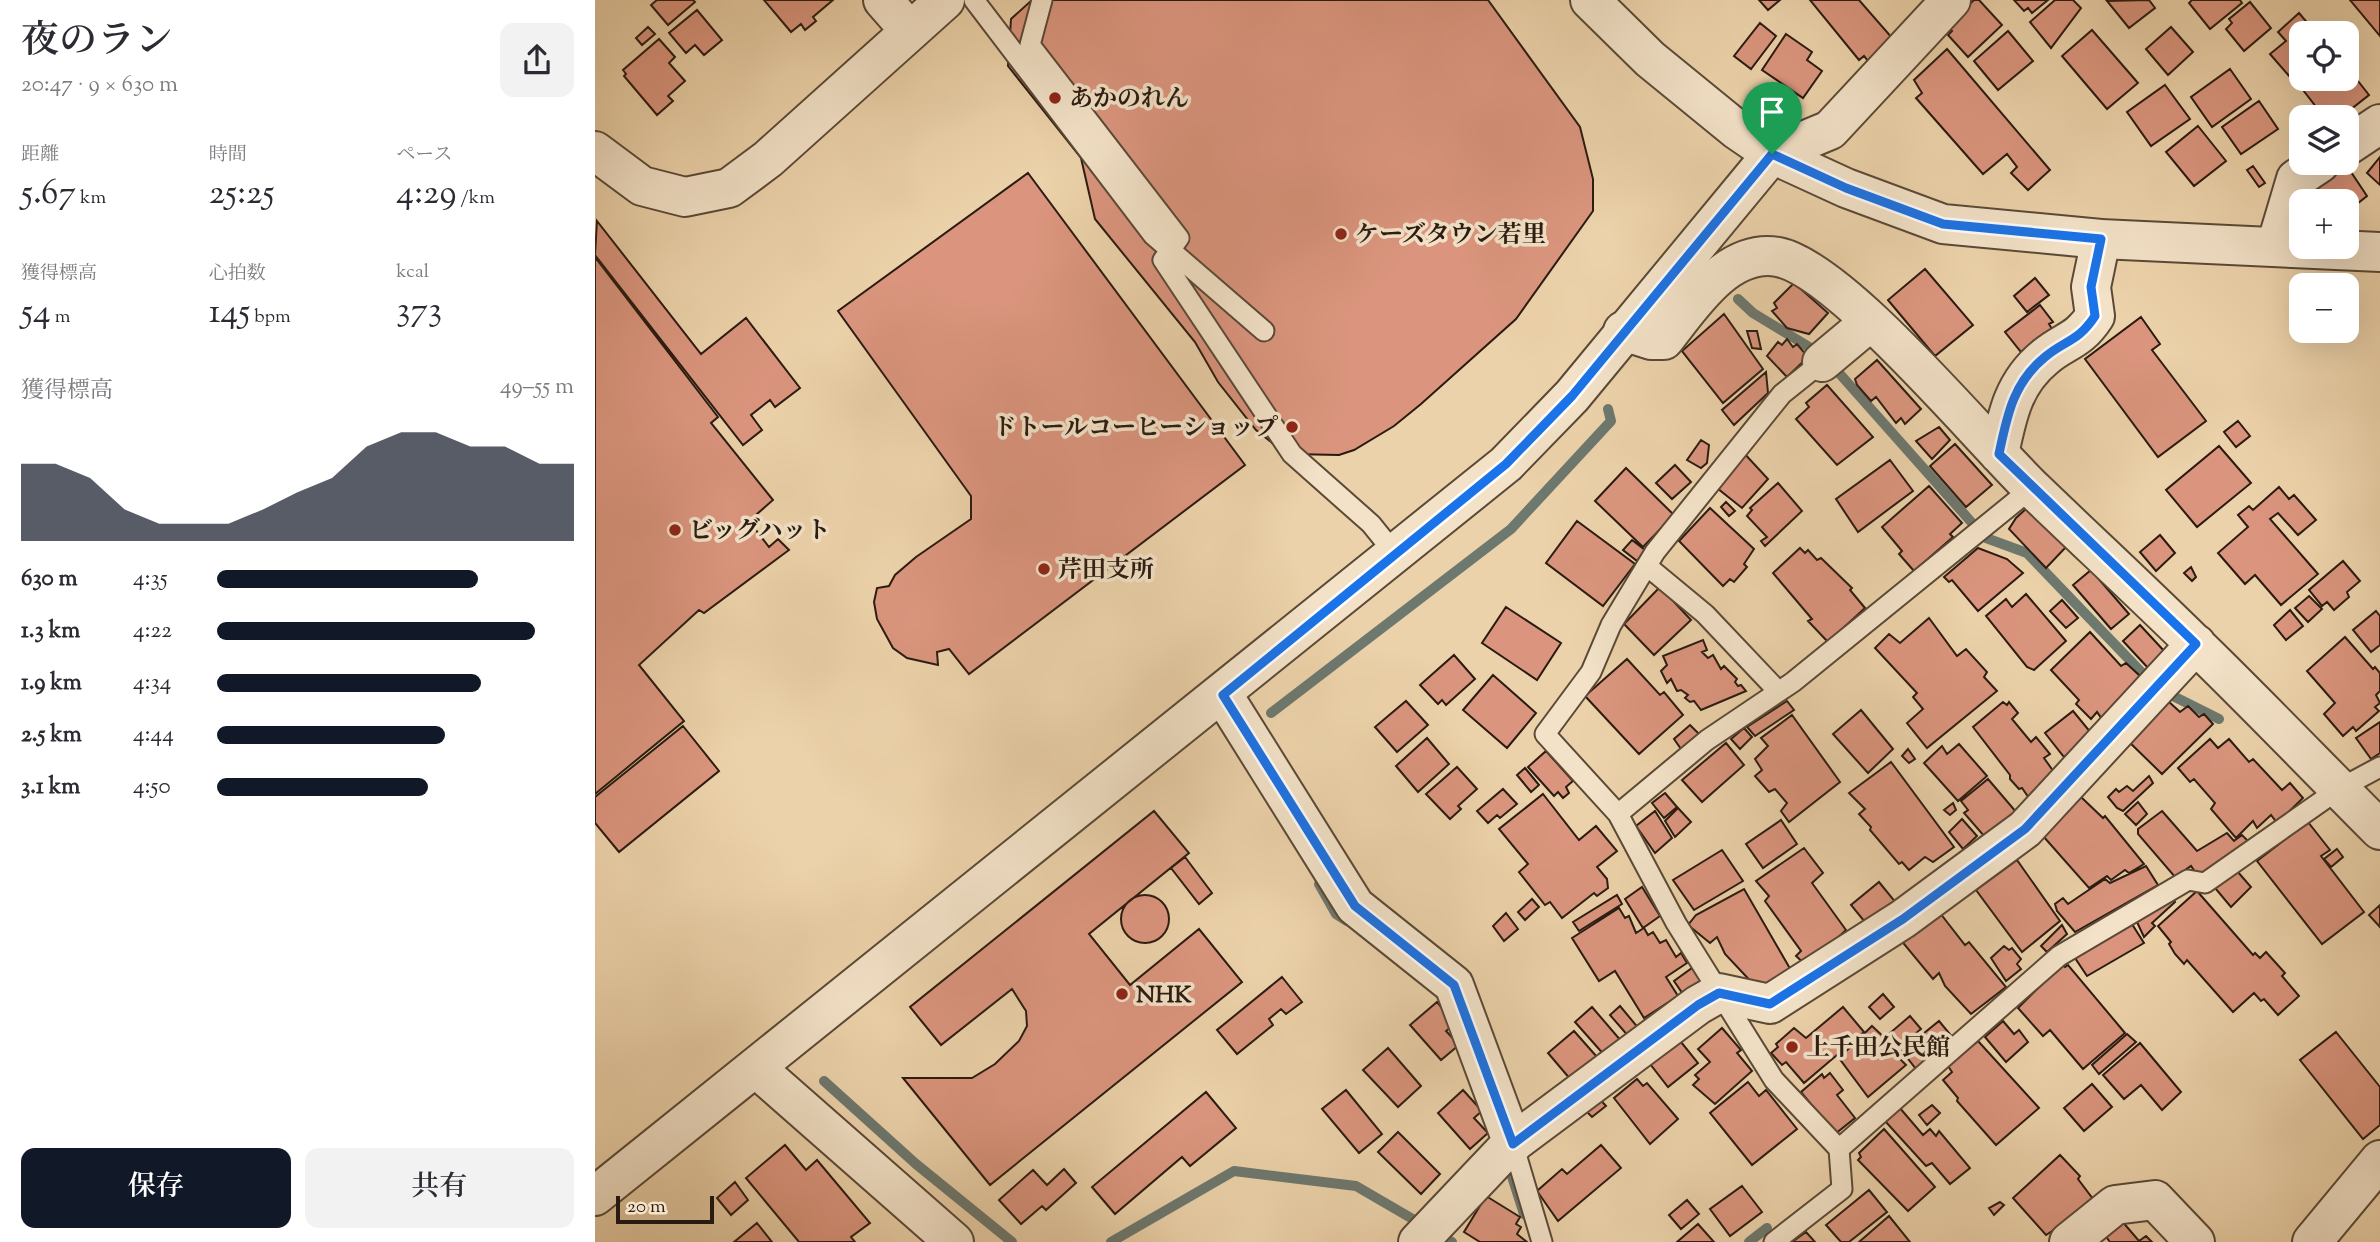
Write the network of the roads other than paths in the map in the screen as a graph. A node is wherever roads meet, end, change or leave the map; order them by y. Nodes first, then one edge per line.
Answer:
1 (883, 0) edge
2 (945, 0) edge
3 (974, 0) edge
4 (1042, 0) edge
5 (1590, 0) edge
6 (1951, 0) edge
7 (910, 31) junction
8 (2380, 124) edge
9 (2359, 138) edge
10 (595, 151) edge
11 (1772, 154) junction
12 (2302, 175) edge
13 (2101, 239) junction
14 (2276, 246) junction
15 (2380, 252) edge
16 (1871, 321) junction
17 (1264, 331) dead end
18 (1623, 331) junction
19 (1822, 362) joint
20 (1999, 454) junction
21 (2032, 488) junction
22 (1396, 555) junction
23 (1647, 566) junction
24 (2196, 644) junction
25 (1777, 690) junction
26 (1223, 695) junction
27 (2380, 767) edge
28 (2339, 789) junction
29 (1618, 814) junction
30 (2380, 830) edge
31 (1719, 993) junction
32 (756, 1068) junction
33 (1505, 1150) junction
34 (1839, 1150) junction
35 (2380, 1160) edge
36 (595, 1196) edge
37 (1426, 1233) edge
38 (954, 1242) edge
39 (1542, 1242) edge
40 (1774, 1242) edge
41 (2069, 1242) edge
42 (2195, 1242) edge
43 (2312, 1242) edge

1 - 7 street
2 - 7 street
3 - 17 lane
4 - 22 lane
5 - 11 street
6 - 11 street
7 - 10 street
8 - 9 street
11 - 13 street
11 - 18 street
12 - 14 street
13 - 14 street
13 - 20 street
14 - 15 street
16 - 18 street
16 - 19 street
16 - 20 street
18 - 22 street
19 - 23 lane
20 - 21 street
21 - 24 street
21 - 25 lane
22 - 26 street
23 - 25 lane
23 - 29 lane
24 - 28 street
24 - 31 street
25 - 29 lane
26 - 32 street
26 - 33 street
27 - 28 lane
28 - 30 street
28 - 34 lane
29 - 31 lane
31 - 33 street
31 - 34 lane
32 - 36 street
32 - 38 street
33 - 37 street
33 - 39 lane
34 - 40 lane
35 - 43 street
41 - 42 street

